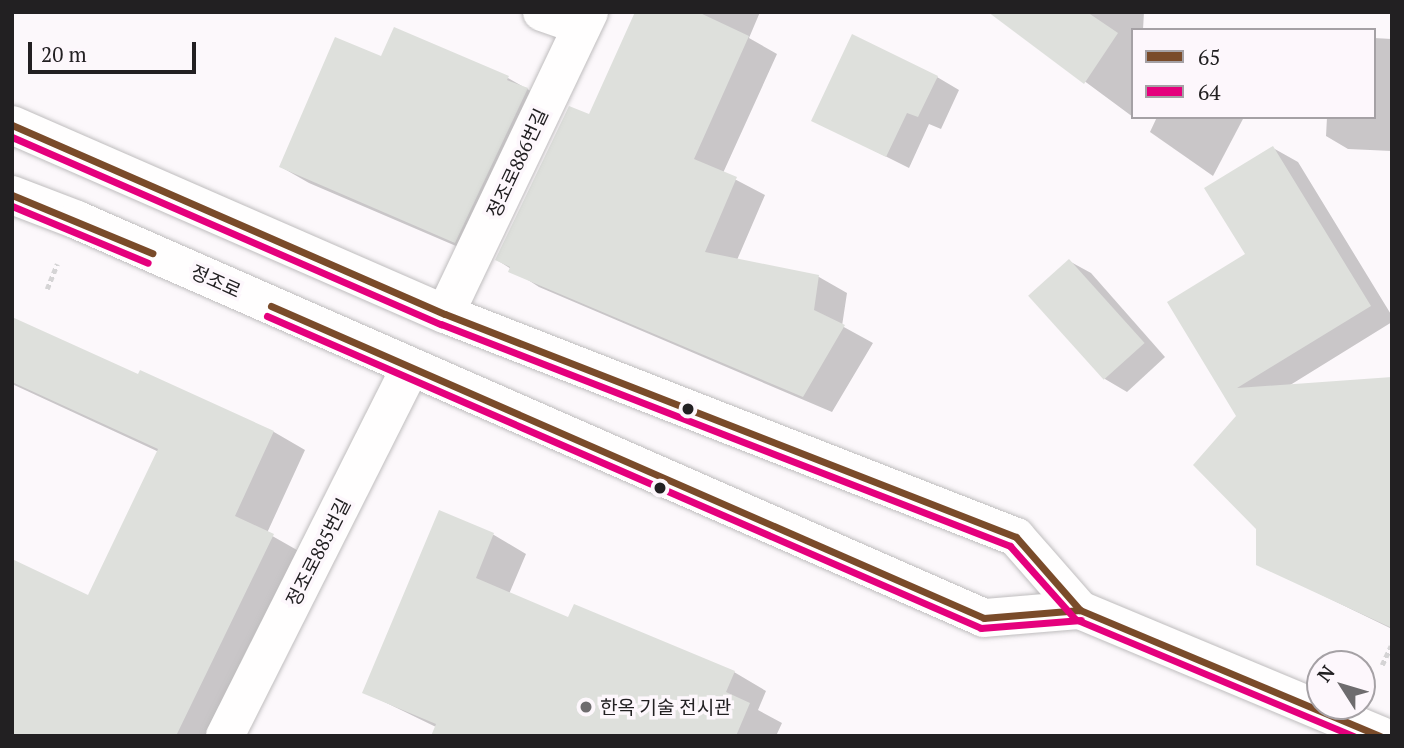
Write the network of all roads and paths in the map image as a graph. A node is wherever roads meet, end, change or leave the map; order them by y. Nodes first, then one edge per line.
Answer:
1 (542, 12) edge
2 (585, 19) edge
3 (12, 125) edge
4 (12, 195) edge
5 (59, 260) dead end
6 (47, 289) dead end
7 (445, 314) junction
8 (410, 368) junction
9 (1080, 610) junction
10 (1391, 646) edge
11 (1382, 665) dead end
12 (225, 736) edge
13 (1381, 736) edge

1 - 2 street
2 - 7 street, 정조로886번길
3 - 7 street, 정조로
4 - 8 street, 정조로
5 - 6 path
7 - 9 street, 정조로
8 - 9 street, 정조로
8 - 12 street, 정조로885번길
9 - 13 street, 정조로
10 - 11 path

